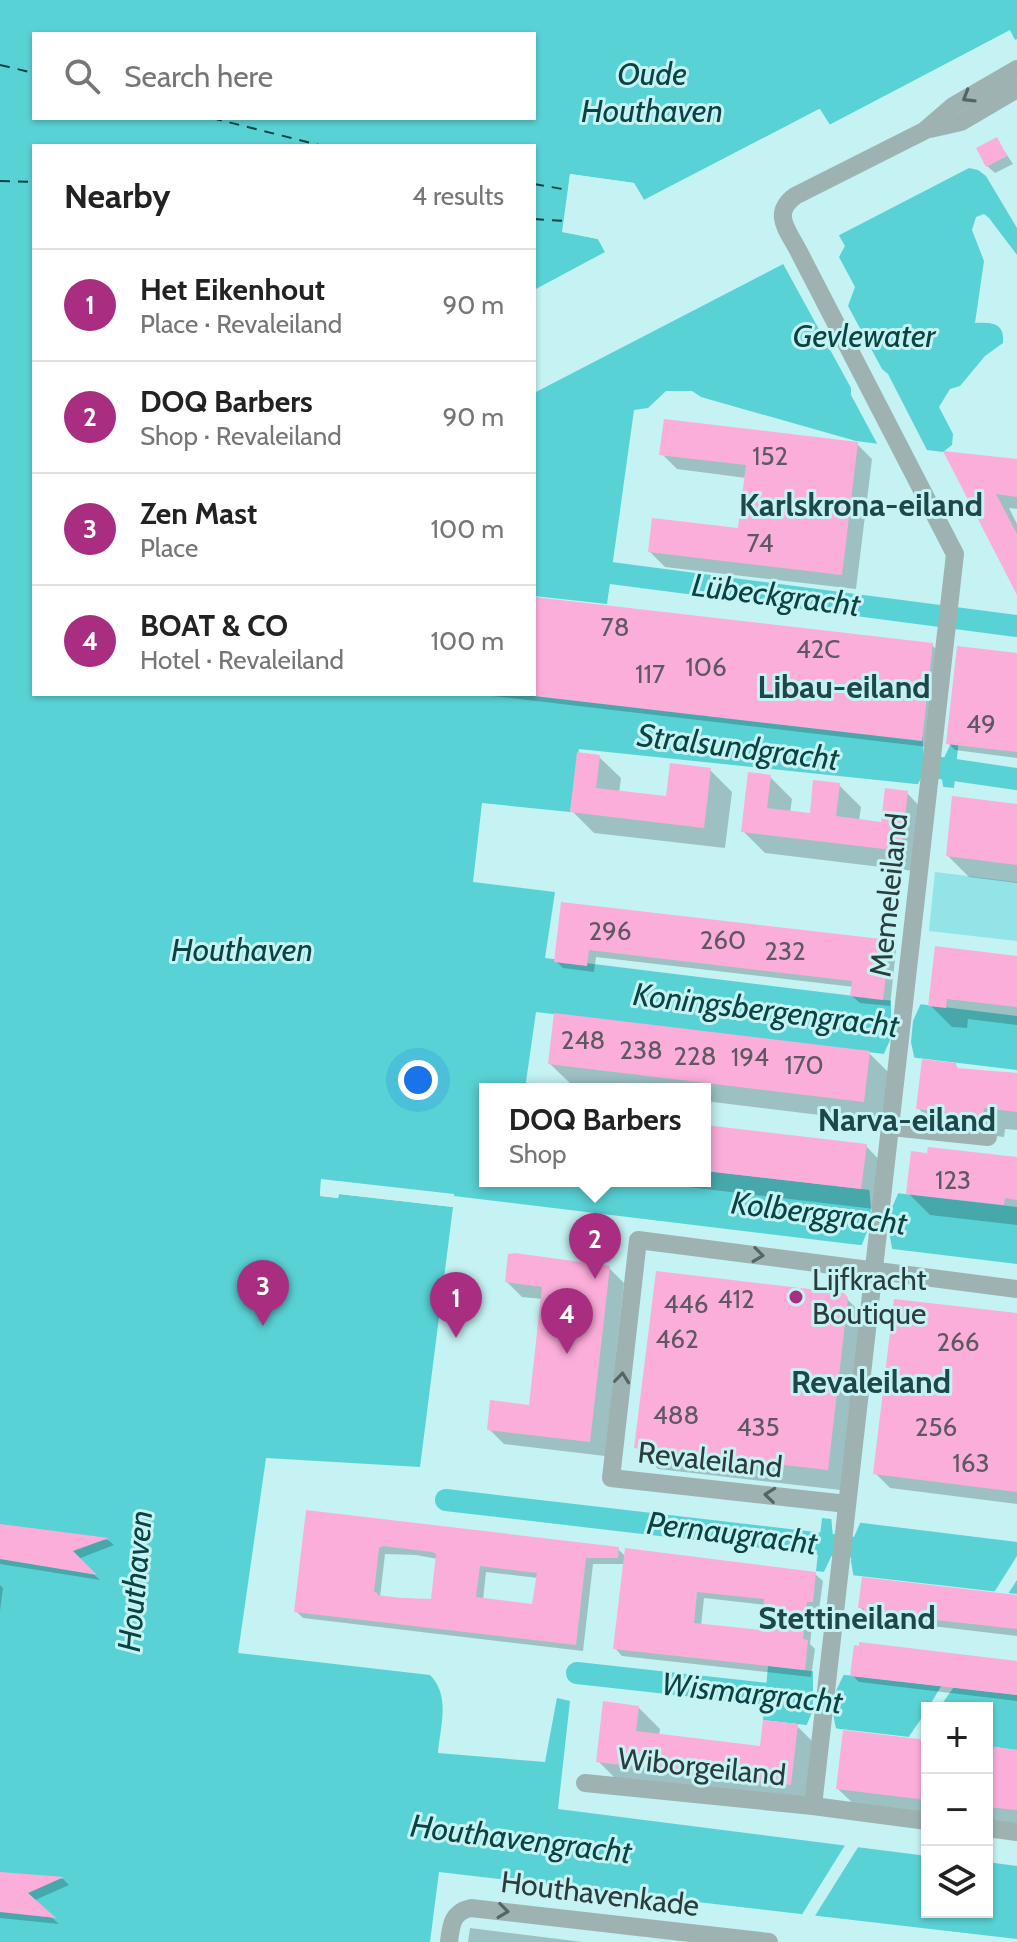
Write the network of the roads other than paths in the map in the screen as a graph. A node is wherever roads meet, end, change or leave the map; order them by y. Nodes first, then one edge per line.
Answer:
1 (1017, 69) edge
2 (1017, 89) edge
3 (924, 131) junction
4 (891, 1127) junction
5 (988, 1137) dead end
6 (875, 1262) junction
7 (1017, 1289) edge
8 (847, 1507) junction
9 (585, 1783) dead end
10 (813, 1806) junction
11 (921, 1820) edge
12 (993, 1829) edge
13 (1017, 1832) edge
14 (449, 1942) edge
15 (769, 1942) edge

1 -> 3 street
2 - 3 street
3 - 4 street, Memeleiland
4 - 5 street
4 - 6 street, Memeleiland
6 - 7 street, Revaleiland
6 - 8 street
8 -> 6 street, Revaleiland
8 - 10 street, Wiborgeiland
9 - 10 street, Wiborgeiland
10 - 11 street, Wiborgeiland
12 - 13 street
14 -> 15 street, Houthavenkade

